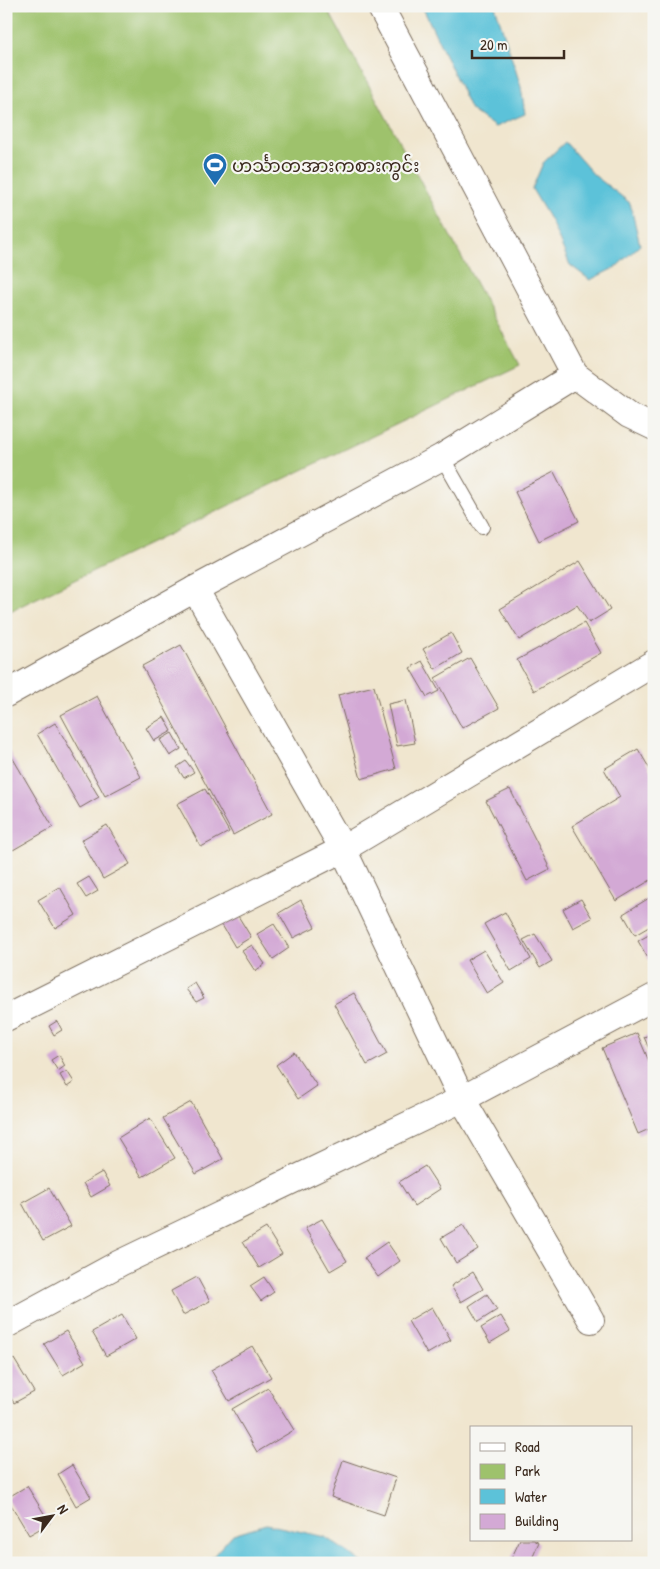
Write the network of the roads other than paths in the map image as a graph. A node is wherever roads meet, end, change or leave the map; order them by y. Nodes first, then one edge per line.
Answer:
1 (380, 6) edge
2 (575, 375) junction
3 (654, 427) edge
4 (442, 457) junction
5 (482, 528) dead end
6 (195, 589) junction
7 (654, 663) edge
8 (6, 694) edge
9 (343, 850) junction
10 (654, 997) edge
11 (6, 1018) edge
12 (462, 1099) junction
13 (591, 1320) dead end
14 (6, 1326) edge

1 - 2 street
2 - 3 street
2 - 4 street
4 - 5 lane
4 - 6 street
6 - 8 street
6 - 9 street
7 - 9 street
9 - 11 street
9 - 12 street
10 - 12 street
12 - 13 street
12 - 14 street

